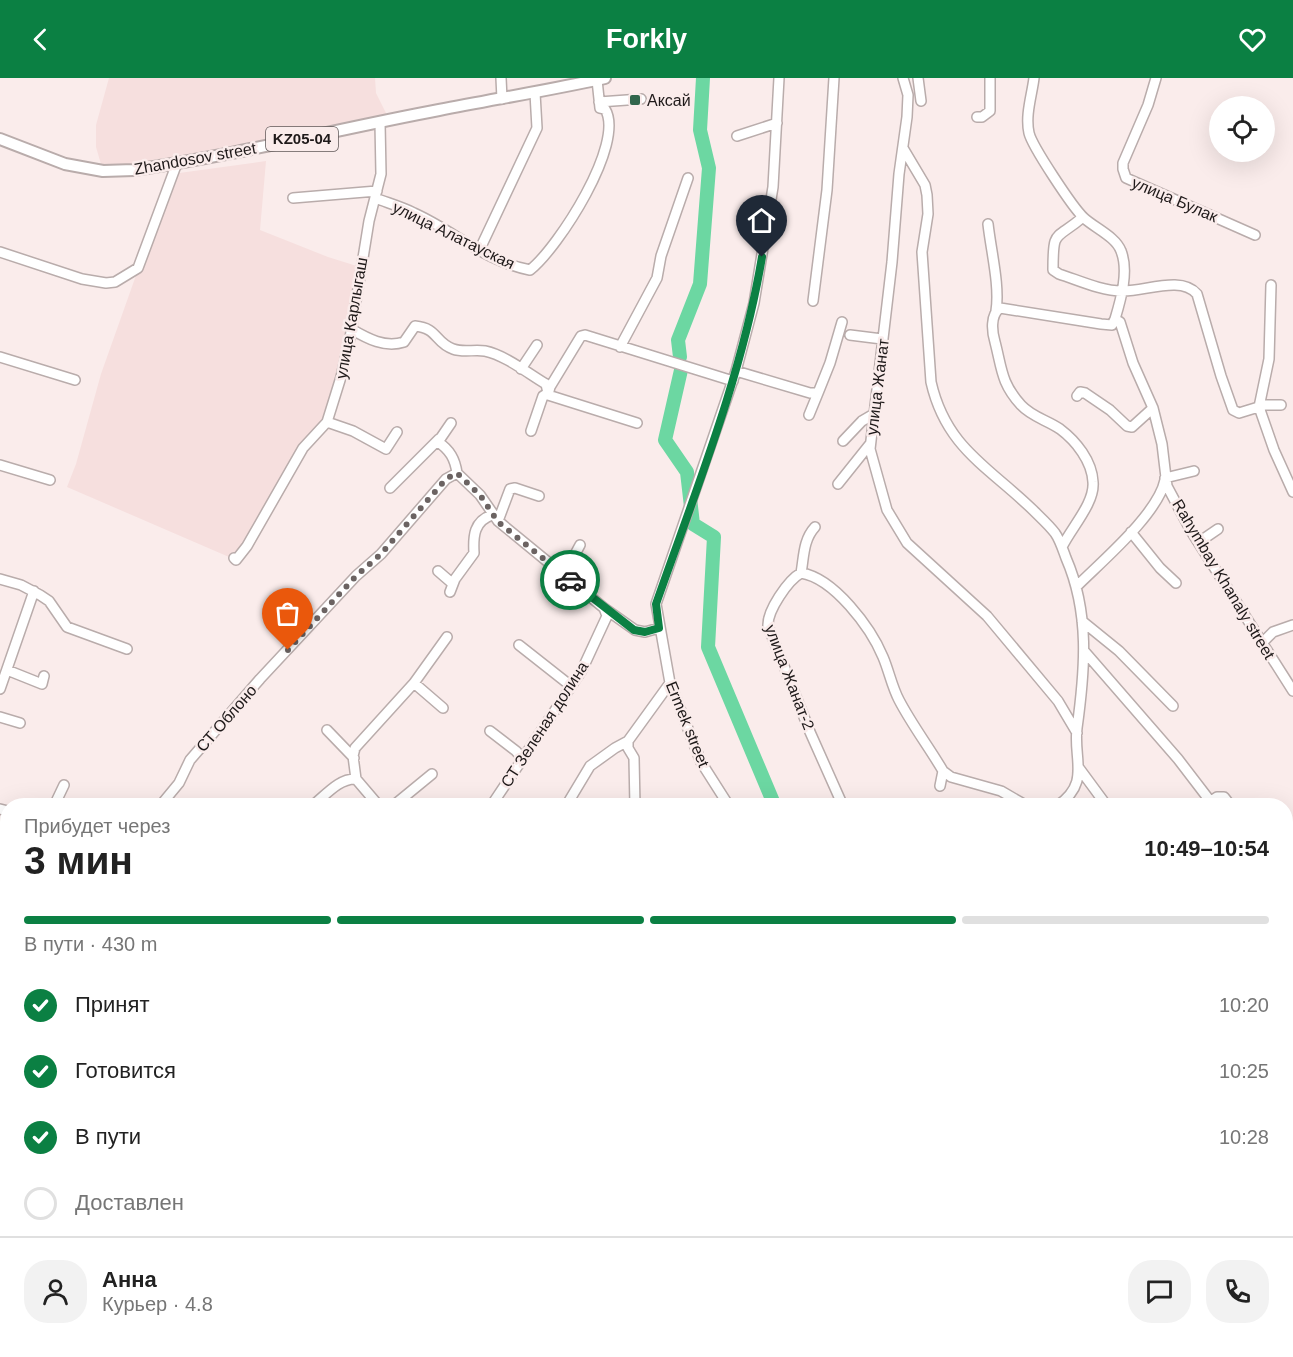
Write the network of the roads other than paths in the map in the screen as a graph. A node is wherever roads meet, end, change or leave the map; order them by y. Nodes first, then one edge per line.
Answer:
1 (501, 78) edge
2 (779, 78) edge
3 (834, 78) edge
4 (903, 78) edge
5 (918, 78) edge
6 (990, 78) edge
7 (1034, 78) edge
8 (1156, 78) edge
9 (601, 79) edge
10 (535, 93) junction
11 (502, 99) junction
12 (640, 99) dead end
13 (921, 101) dead end
14 (599, 102) junction
15 (977, 117) dead end
16 (380, 123) junction
17 (777, 123) junction
18 (736, 136) dead end
19 (0, 139) edge
20 (903, 148) junction
21 (177, 163) junction
22 (688, 178) dead end
23 (376, 195) junction
24 (294, 198) dead end
25 (1083, 218) junction
26 (988, 224) dead end
27 (1071, 226) junction
28 (1059, 227) dead end
29 (1255, 235) dead end
30 (479, 251) junction
31 (0, 252) edge
32 (1271, 285) dead end
33 (1122, 291) junction
34 (813, 301) dead end
35 (997, 307) junction
36 (1116, 319) junction
37 (842, 322) dead end
38 (351, 329) junction
39 (850, 335) dead end
40 (882, 339) junction
41 (537, 345) dead end
42 (620, 347) junction
43 (0, 357) edge
44 (521, 369) junction
45 (734, 376) junction
46 (75, 380) dead end
47 (548, 393) junction
48 (818, 393) junction
49 (1077, 396) dead end
50 (1281, 405) dead end
51 (1259, 407) junction
52 (1153, 408) junction
53 (874, 414) junction
54 (809, 415) dead end
55 (327, 422) junction
56 (451, 423) dead end
57 (637, 423) dead end
58 (531, 431) dead end
59 (397, 432) dead end
60 (843, 441) dead end
61 (438, 443) junction
62 (870, 444) junction
63 (0, 465) edge
64 (1194, 471) dead end
65 (457, 473) junction
66 (1165, 479) junction
67 (50, 480) dead end
68 (838, 484) dead end
69 (390, 488) dead end
70 (1293, 492) edge
71 (539, 496) dead end
72 (495, 518) junction
73 (815, 527) dead end
74 (1218, 529) dead end
75 (1131, 532) junction
76 (1199, 542) junction
77 (580, 545) dead end
78 (1062, 547) junction
79 (234, 558) dead end
80 (438, 570) dead end
81 (801, 573) junction
82 (564, 575) junction
83 (0, 579) edge
84 (1176, 583) dead end
85 (1077, 586) junction
86 (34, 591) junction
87 (604, 608) junction
88 (1082, 621) junction
89 (1293, 625) edge
90 (659, 628) junction
91 (447, 637) dead end
92 (1262, 643) junction
93 (519, 645) dead end
94 (127, 650) dead end
95 (1085, 652) junction
96 (7, 670) junction
97 (45, 683) dead end
98 (414, 683) junction
99 (670, 683) junction
100 (570, 686) junction
101 (0, 689) edge
102 (1293, 691) edge
103 (1173, 706) dead end
104 (443, 708) dead end
105 (0, 717) edge
106 (20, 723) dead end
107 (327, 730) dead end
108 (490, 731) dead end
109 (1077, 733) junction
110 (628, 741) junction
111 (354, 758) junction
112 (522, 758) junction
113 (943, 771) junction
114 (1078, 773) junction
115 (432, 774) dead end
116 (356, 779) junction
117 (64, 785) dead end
118 (940, 786) dead end
119 (58, 798) edge
120 (167, 798) edge
121 (322, 798) edge
122 (372, 798) edge
123 (403, 798) edge
124 (496, 798) edge
125 (571, 798) edge
126 (634, 798) edge
127 (724, 798) edge
128 (839, 798) edge
129 (1013, 798) edge
130 (1067, 798) edge
131 (1100, 798) edge
132 (1209, 798) edge

1 - 11 street
2 - 17 street, Ermek street
3 - 34 street
4 - 20 street, улица Жанат
5 - 13 street
6 - 15 street
7 - 25 street
8 - 29 street, улица Булак
9 - 10 main road, Zhandosov street / KZ05-04
9 - 14 street, улица Алатауская
10 - 11 main road, Zhandosov street / KZ05-04
10 - 30 street
11 - 16 main road, Zhandosov street / KZ05-04
12 - 14 street
14 - 30 street, улица Алатауская
16 - 21 main road, Zhandosov street / KZ05-04
16 - 23 street, улица Карлыгаш
17 - 18 street
17 - 45 street, Ermek street
19 - 21 main road, Zhandosov street / KZ05-04
20 - 40 street, улица Жанат
20 - 78 street
21 - 31 street
22 - 42 street
23 - 24 street
23 - 30 street, улица Алатауская
23 - 38 street, улица Карлыгаш
25 - 27 street
25 - 33 street
26 - 35 street
27 - 28 street
27 - 33 street
32 - 51 street
33 - 36 street
33 - 51 street
35 - 36 street
35 - 78 street
36 - 52 street, Rahymbay Khanaly street
37 - 48 street
38 - 44 street
38 - 55 street, улица Карлыгаш
39 - 40 street
40 - 53 street, улица Жанат
41 - 44 street
42 - 45 street
42 - 47 street
43 - 46 street
44 - 47 street
45 - 48 street
45 - 90 street, Ermek street
47 - 57 street
47 - 58 street
48 - 54 street
49 - 52 street
50 - 51 street
51 - 70 street
52 - 66 street, Rahymbay Khanaly street
53 - 60 street
53 - 62 street, улица Жанат
55 - 59 street
55 - 79 street, улица Карлыгаш
56 - 61 street
61 - 65 street
61 - 69 street
62 - 68 street
62 - 109 street, улица Жанат
63 - 67 street
64 - 66 street
65 - 72 street
65 - 120 street, СТ Облоно
66 - 75 street
66 - 76 street, Rahymbay Khanaly street
71 - 72 street
72 - 80 street
72 - 82 street
73 - 81 street
74 - 76 street
75 - 84 street
75 - 85 street
76 - 92 street, Rahymbay Khanaly street
77 - 82 street
78 - 85 street
81 - 113 street
81 - 128 street, улица Жанат-2
82 - 87 street
83 - 86 street
85 - 88 street
86 - 94 street
86 - 96 street
87 - 90 street
87 - 100 street, СТ Зеленая долина
88 - 95 street
88 - 103 street
89 - 92 street
90 - 99 street, Ermek street
91 - 98 street
92 - 102 street, Rahymbay Khanaly street
93 - 100 street
95 - 109 street
95 - 132 street
96 - 97 street
96 - 101 street
98 - 104 street
98 - 111 street
99 - 110 street
99 - 127 street, Ermek street
100 - 112 street, СТ Зеленая долина
105 - 106 street
107 - 111 street
108 - 112 street
109 - 114 street
110 - 125 street
110 - 126 street
111 - 116 street
112 - 124 street, СТ Зеленая долина
113 - 118 street
113 - 129 street
114 - 130 street
114 - 131 street
115 - 123 street
116 - 121 street
116 - 122 street
117 - 119 street

